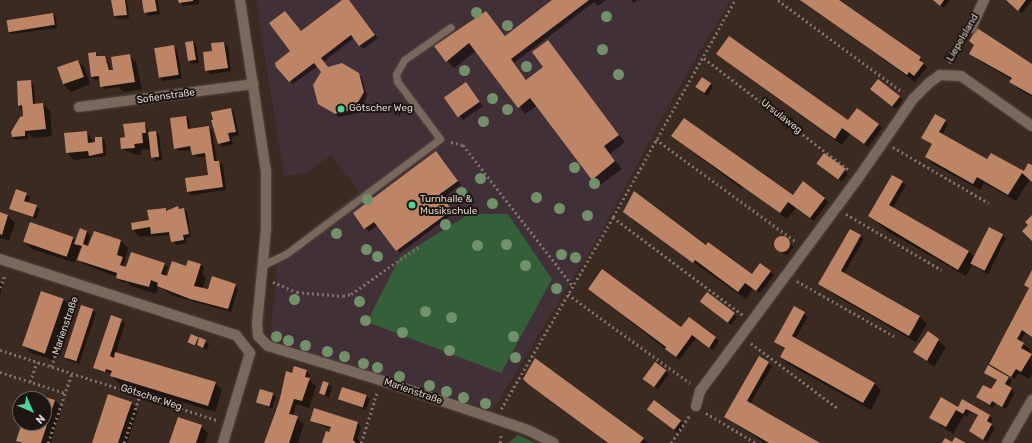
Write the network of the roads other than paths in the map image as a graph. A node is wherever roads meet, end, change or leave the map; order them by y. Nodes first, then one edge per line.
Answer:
1 (240, 0) edge
2 (984, 0) edge
3 (451, 27) dead end
4 (971, 28) road end
5 (253, 84) junction
6 (78, 108) dead end
7 (1032, 126) edge
8 (0, 259) edge
9 (263, 265) junction
10 (1032, 400) edge
11 (696, 406) road end
12 (223, 443) edge
13 (554, 443) edge
14 (1008, 443) edge

1 - 5 street
2 - 4 street, Liepelsland
3 - 9 lane
5 - 6 street, Sofienstraße
5 - 9 street
7 - 11 street
8 - 12 street, Marienstraße
9 - 13 street, Marienstraße
10 - 14 street

